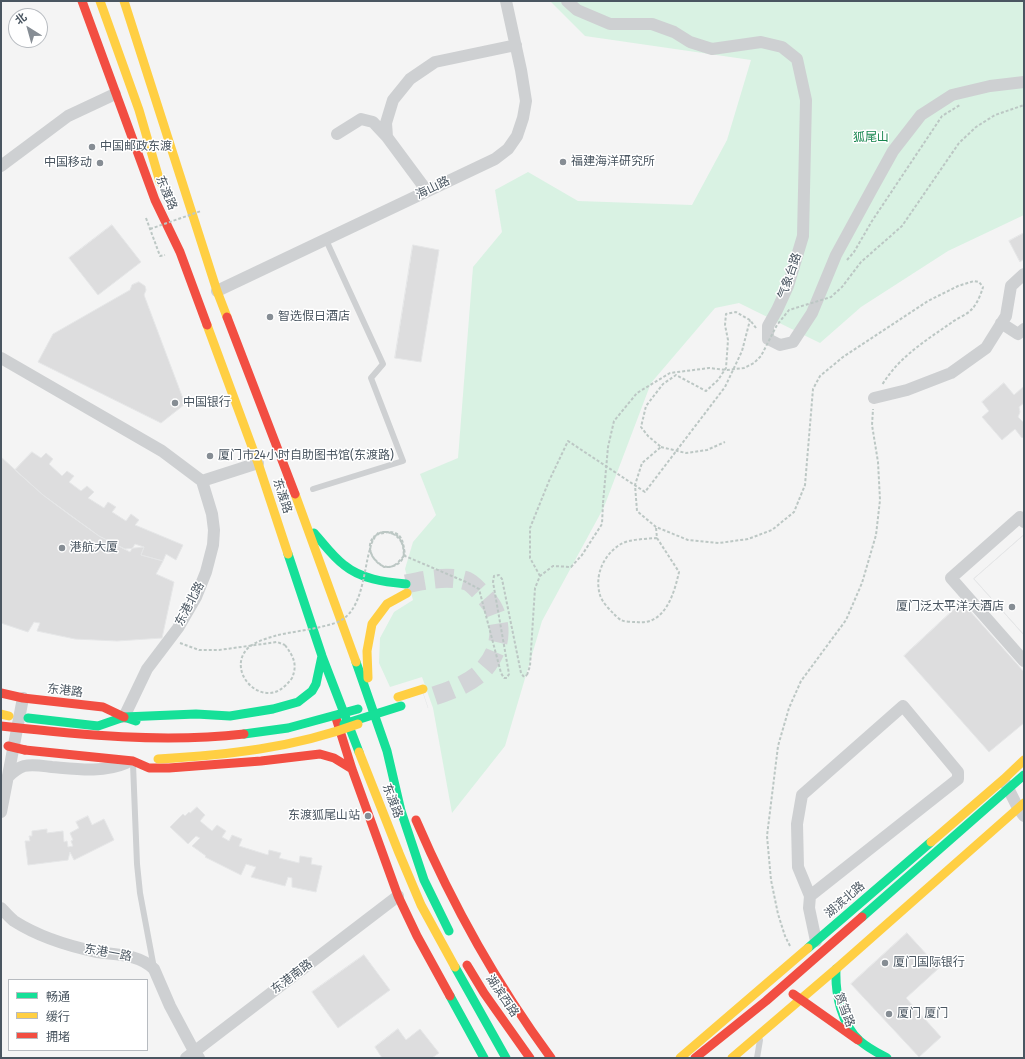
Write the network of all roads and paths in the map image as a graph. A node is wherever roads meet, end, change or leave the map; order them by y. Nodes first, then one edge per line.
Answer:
1 (82, 1) edge
2 (100, 1) edge
3 (124, 1) edge
4 (506, 1) edge
5 (567, 1) edge
6 (516, 44) junction
7 (1024, 82) edge
8 (115, 94) junction
9 (961, 104) dead end
10 (1024, 105) edge
11 (337, 134) dead end
12 (387, 137) junction
13 (1, 166) edge
14 (427, 191) junction
15 (201, 211) dead end
16 (326, 240) junction
17 (180, 252) junction
18 (160, 256) dead end
19 (845, 263) dead end
20 (1024, 274) edge
21 (218, 291) junction
22 (750, 320) junction
23 (1001, 323) junction
24 (1024, 329) edge
25 (768, 333) junction
26 (1, 358) edge
27 (874, 398) junction
28 (725, 442) dead end
29 (661, 447) junction
30 (677, 451) junction
31 (258, 463) junction
32 (202, 481) junction
33 (635, 485) junction
34 (313, 489) dead end
35 (305, 521) junction
36 (1024, 522) edge
37 (656, 527) junction
38 (656, 538) junction
39 (540, 576) junction
40 (169, 639) junction
41 (322, 656) junction
42 (1024, 661) edge
43 (423, 689) tunnel mouth
44 (1, 693) edge
45 (368, 696) junction
46 (23, 698) junction
47 (394, 698) dead end
48 (378, 703) dead end
49 (332, 706) junction
50 (273, 709) junction
51 (358, 709) junction
52 (5, 715) edge
53 (302, 715) dead end
54 (124, 717) junction
55 (264, 722) dead end
56 (143, 724) dead end
57 (1, 726) edge
58 (156, 729) dead end
59 (5, 732) edge
60 (287, 740) junction
61 (4, 746) edge
62 (387, 751) junction
63 (324, 754) junction
64 (146, 758) junction
65 (1024, 760) edge
66 (352, 769) junction
67 (1024, 775) edge
68 (8, 777) junction
69 (1004, 779) junction
70 (1024, 783) edge
71 (1022, 809) edge
72 (1, 812) edge
73 (399, 854) junction
74 (398, 896) junction
75 (810, 896) junction
76 (1, 908) edge
77 (453, 940) dead end
78 (816, 941) junction
79 (447, 952) junction
80 (796, 958) junction
81 (464, 959) dead end
82 (154, 969) junction
83 (836, 969) junction
84 (758, 991) junction
85 (801, 999) junction
86 (760, 1034) junction
87 (858, 1040) junction
88 (193, 1056) edge
89 (484, 1058) edge
90 (506, 1058) edge
91 (516, 1058) edge
92 (530, 1058) edge
93 (551, 1058) edge
94 (680, 1058) edge
95 (695, 1058) edge
96 (708, 1058) edge
97 (732, 1058) edge
98 (757, 1058) edge
99 (887, 1058) edge

1 - 8 main road, 东渡路
2 - 17 main road
3 - 21 main road, 东渡路
4 - 6 street, 海山路
5 - 25 street, 气象台路
6 - 12 street
6 - 14 street, 海山路
7 - 25 street
8 - 13 street
8 - 17 main road, 东渡路
9 - 19 path
10 - 39 path, bridge
11 - 12 street
12 - 14 street
14 - 16 street, 海山路
15 - 18 path, bridge
16 - 21 street, 海山路
16 - 34 lane
17 - 31 main road, 东渡路
20 - 23 street
21 - 35 main road, 东渡路
22 - 25 path
22 - 29 path
22 - 30 path
23 - 24 street
23 - 27 street
26 - 32 street
27 - 37 path
27 - 80 path
28 - 30 path
29 - 30 path
29 - 33 path
30 - 33 path
31 - 32 street
31 - 41 main road, 东渡路
32 - 40 street, 东港北路
33 - 37 path
33 - 39 path
35 - 45 main road, 东渡路
35 - 45 main road
36 - 42 street
37 - 38 path
38 - 38 path
39 - 40 path, bridge
40 - 54 street, 东港北路
41 - 49 main road
41 - 50 main road
41 - 73 main road, 东渡路
43 - 47 main road
44 - 46 main road, 东港路
45 - 62 main road, 东渡路
46 - 54 main road, 东港路
46 - 68 street
48 - 51 main road
49 - 66 main road
49 - 73 main road
50 - 54 main road
50 - 60 main road
51 - 53 main road, bridge
51 - 57 main road, bridge
52 - 54 main road
54 - 56 main road, 东港路
55 - 58 main road
59 - 64 main road, bridge
60 - 63 main road
60 - 64 main road
61 - 64 main road, bridge
62 - 77 main road, 东渡路
62 - 93 main road
63 - 64 main road
63 - 66 main road
64 - 68 street
64 - 82 lane
65 - 69 main road, 湖滨北路
66 - 74 main road
67 - 95 main road, bridge
68 - 72 street
69 - 71 street
69 - 78 main road, 湖滨北路
70 - 96 main road
71 - 83 main road
73 - 79 main road, 东渡路
74 - 88 street, 东港南路
74 - 89 main road
75 - 75 street
75 - 78 street
76 - 82 street, 东港一路
78 - 80 main road, 湖滨北路
79 - 90 main road
79 - 91 main road, 湖滨西路
80 - 84 main road, 湖滨北路
81 - 92 main road, 湖滨西路
82 - 88 street
83 - 85 main road
83 - 87 main road, 筼筜路
84 - 85 main road
84 - 94 main road, 湖滨北路
85 - 86 main road
85 - 87 main road
86 - 97 main road
86 - 98 lane
87 - 99 main road, 筼筜路

